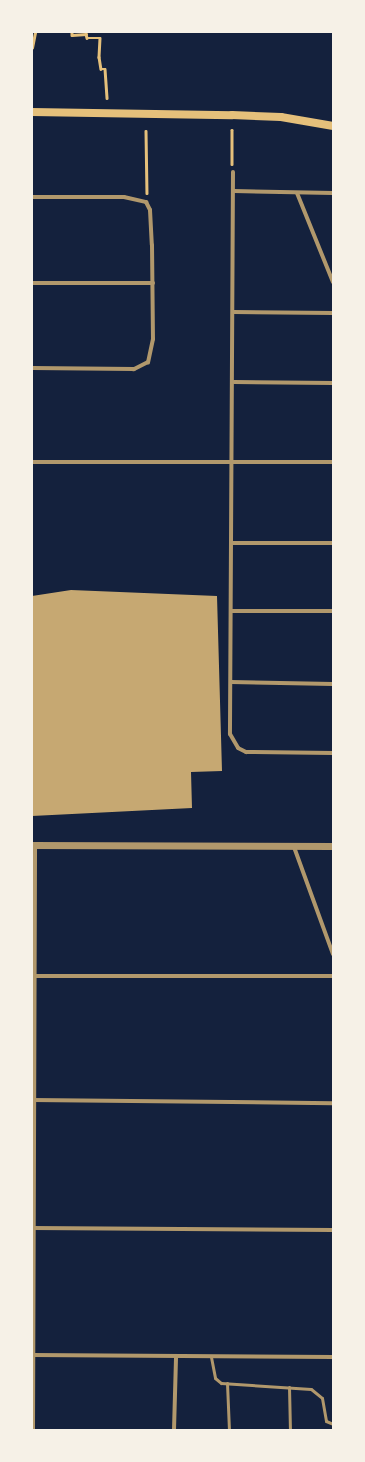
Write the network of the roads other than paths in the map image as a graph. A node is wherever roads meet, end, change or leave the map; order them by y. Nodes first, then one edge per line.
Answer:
1 (32, 112) edge
2 (333, 126) edge
3 (233, 172) road end
4 (234, 192) junction
5 (297, 193) junction
6 (333, 193) edge
7 (32, 197) edge
8 (333, 282) edge
9 (32, 283) edge
10 (152, 284) junction
11 (233, 312) junction
12 (333, 313) edge
13 (32, 368) edge
14 (234, 382) junction
15 (333, 383) edge
16 (232, 461) junction
17 (32, 462) edge
18 (333, 462) edge
19 (232, 543) junction
20 (333, 543) edge
21 (231, 611) junction
22 (333, 611) edge
23 (231, 682) junction
24 (333, 684) edge
25 (333, 753) edge
26 (34, 845) edge
27 (333, 846) edge
28 (294, 847) junction
29 (333, 954) edge
30 (34, 976) edge
31 (333, 976) edge
32 (34, 1100) edge
33 (333, 1102) edge
34 (33, 1228) edge
35 (333, 1230) edge
36 (33, 1354) edge
37 (176, 1356) junction
38 (211, 1357) junction
39 (333, 1357) edge
40 (228, 1383) junction
41 (289, 1387) junction
42 (333, 1424) edge
43 (33, 1430) edge
44 (174, 1430) edge
45 (229, 1430) edge
46 (290, 1430) edge

1 - 2 main road
3 - 4 street
4 - 5 street
4 - 11 street
5 - 6 street
5 - 8 street
7 - 10 street
9 - 10 street
10 - 13 street
11 - 12 street
11 - 14 street
14 - 15 street
14 - 16 street
16 - 17 street
16 - 18 street
16 - 19 street
19 - 20 street
19 - 21 street
21 - 22 street
21 - 23 street
23 - 24 street
23 - 25 street
26 - 28 street
26 - 30 street
27 - 28 street
28 - 29 street
30 - 31 street
30 - 32 street
32 - 33 street
32 - 34 street
34 - 35 street
34 - 36 street
36 - 37 street
36 - 43 street
37 - 38 street
37 - 44 street
38 - 39 street
38 - 40 lane
40 - 41 lane
40 - 45 lane
41 - 42 lane
41 - 46 lane

